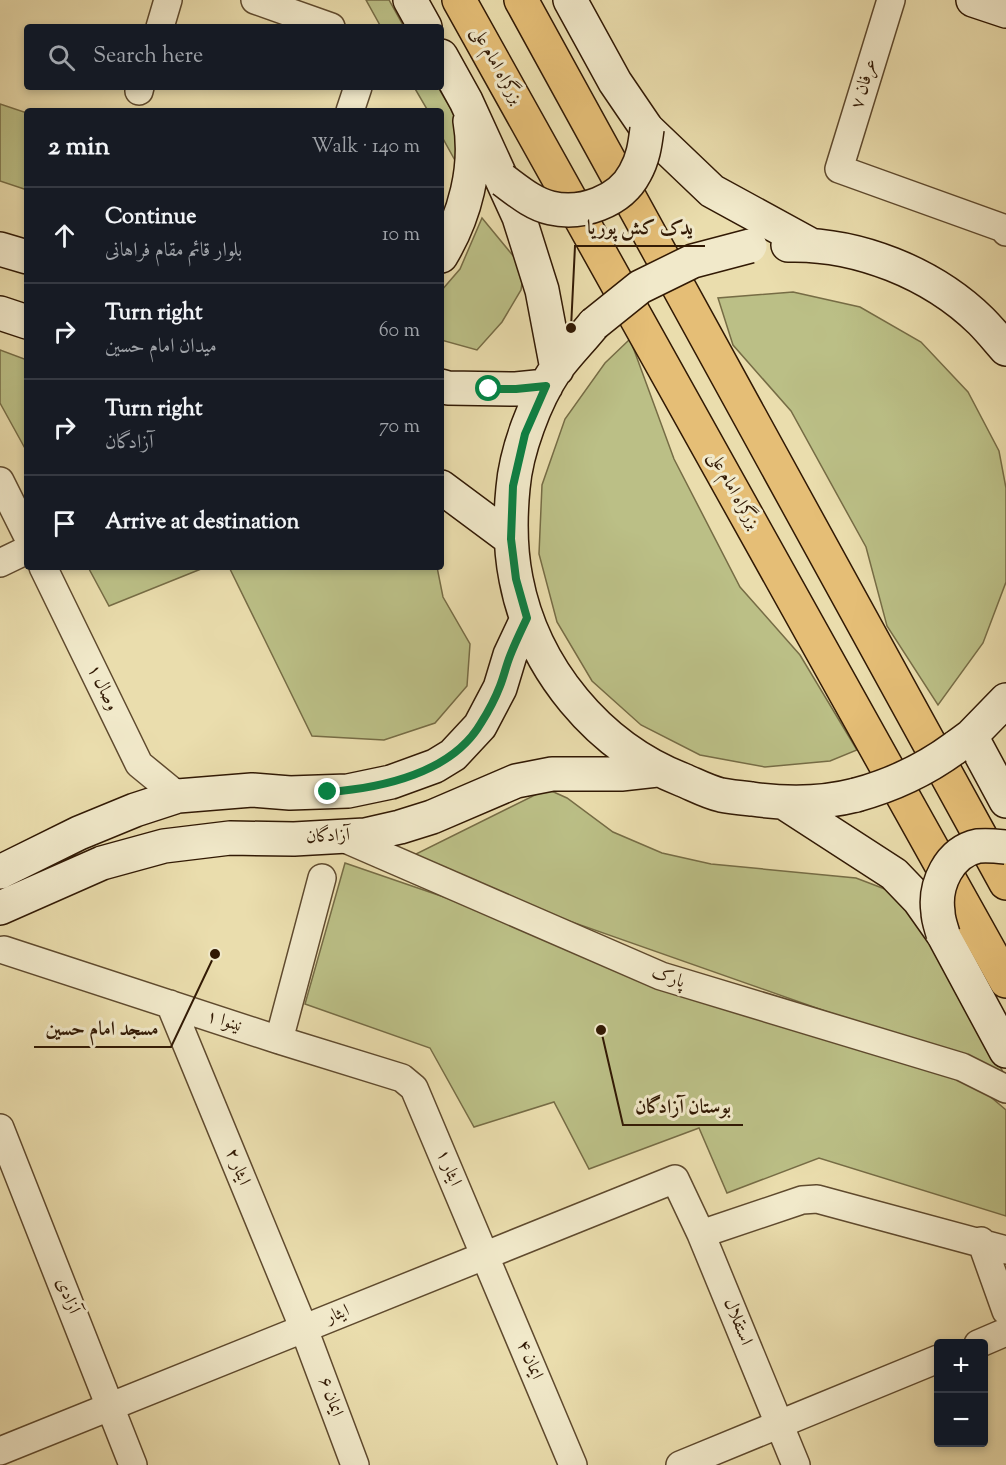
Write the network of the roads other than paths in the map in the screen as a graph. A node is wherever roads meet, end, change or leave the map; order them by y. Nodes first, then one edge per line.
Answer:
1 (168, 0) edge
2 (255, 0) edge
3 (410, 0) edge
4 (459, 0) edge
5 (521, 0) edge
6 (570, 0) edge
7 (891, 0) edge
8 (973, 0) edge
9 (1006, 11) edge
10 (161, 24) edge
11 (323, 24) edge
12 (423, 24) edge
13 (444, 61) edge
14 (357, 90) edge
15 (466, 101) junction
16 (351, 108) edge
17 (647, 129) junction
18 (503, 180) junction
19 (1005, 226) edge
20 (809, 244) junction
21 (0, 249) edge
22 (444, 250) edge
23 (24, 256) edge
24 (0, 313) edge
25 (24, 321) edge
26 (1006, 349) edge
27 (552, 377) junction
28 (444, 387) edge
29 (0, 481) edge
30 (444, 489) edge
31 (24, 529) edge
32 (511, 539) junction
33 (24, 551) edge
34 (0, 563) edge
35 (44, 570) edge
36 (527, 618) junction
37 (1005, 703) edge
38 (964, 742) junction
39 (657, 770) junction
40 (177, 796) junction
41 (1006, 801) edge
42 (786, 804) junction
43 (340, 837) junction
44 (1006, 847) edge
45 (0, 872) edge
46 (322, 878) dead end
47 (1006, 883) edge
48 (0, 908) edge
49 (943, 934) junction
50 (4, 950) dead end
51 (1006, 981) edge
52 (170, 1004) junction
53 (279, 1040) junction
54 (1006, 1051) edge
55 (409, 1082) joint
56 (1006, 1089) edge
57 (0, 1128) edge
58 (675, 1179) joint
59 (701, 1234) junction
60 (993, 1246) edge
61 (485, 1256) junction
62 (1006, 1311) edge
63 (304, 1329) junction
64 (1006, 1332) edge
65 (988, 1340) edge
66 (934, 1361) edge
67 (111, 1407) junction
68 (779, 1425) junction
69 (0, 1451) edge
70 (133, 1465) edge
71 (355, 1465) edge
72 (573, 1465) edge
73 (680, 1465) edge
74 (795, 1465) edge

1 - 10 street
2 - 11 street
3 - 12 main road
4 - 51 highway, بزرگراه امام علی
5 - 47 highway
6 - 17 main road
7 - 19 street, عرفان ۷
8 - 9 main road
13 - 15 main road
14 - 16 street
15 - 18 main road
15 - 22 main road
17 - 18 main road, bridge
17 - 20 main road
18 - 27 main road
20 - 26 main road
20 - 27 main road, bridge
21 - 23 main road
24 - 25 main road
27 - 28 main road
27 - 32 main road
29 - 31 street
30 - 32 main road
32 - 36 main road
33 - 34 street
35 - 40 street, وصال ۱
36 - 39 main road
36 - 40 main road
37 - 38 main road
38 - 41 main road
38 - 42 main road, bridge
39 - 42 main road
39 - 43 main road, آزادگان
40 - 45 main road
42 - 49 main road
43 - 48 main road, آزادگان
43 - 56 street, پارک
44 - 49 main road, bridge
46 - 53 street
49 - 54 main road
50 - 52 street, نینوا ۱
52 - 53 street, نینوا ۱
52 - 63 street, ایثار ۲
53 - 55 street, نینوا ۱
55 - 61 street, ایثار ۱
57 - 67 street, آزادی
58 - 59 street, استقلال
58 - 61 street, ایثار
59 - 60 street
59 - 68 street, استقلال
60 - 62 street
61 - 63 street, ایثار
61 - 72 street, ایمان ۴
63 - 67 street, ایثار
63 - 71 street, ایمان ۶
64 - 65 street
66 - 68 street
67 - 69 street, ایثار
67 - 70 street, آزادی
68 - 73 street
68 - 74 street, استقلال

